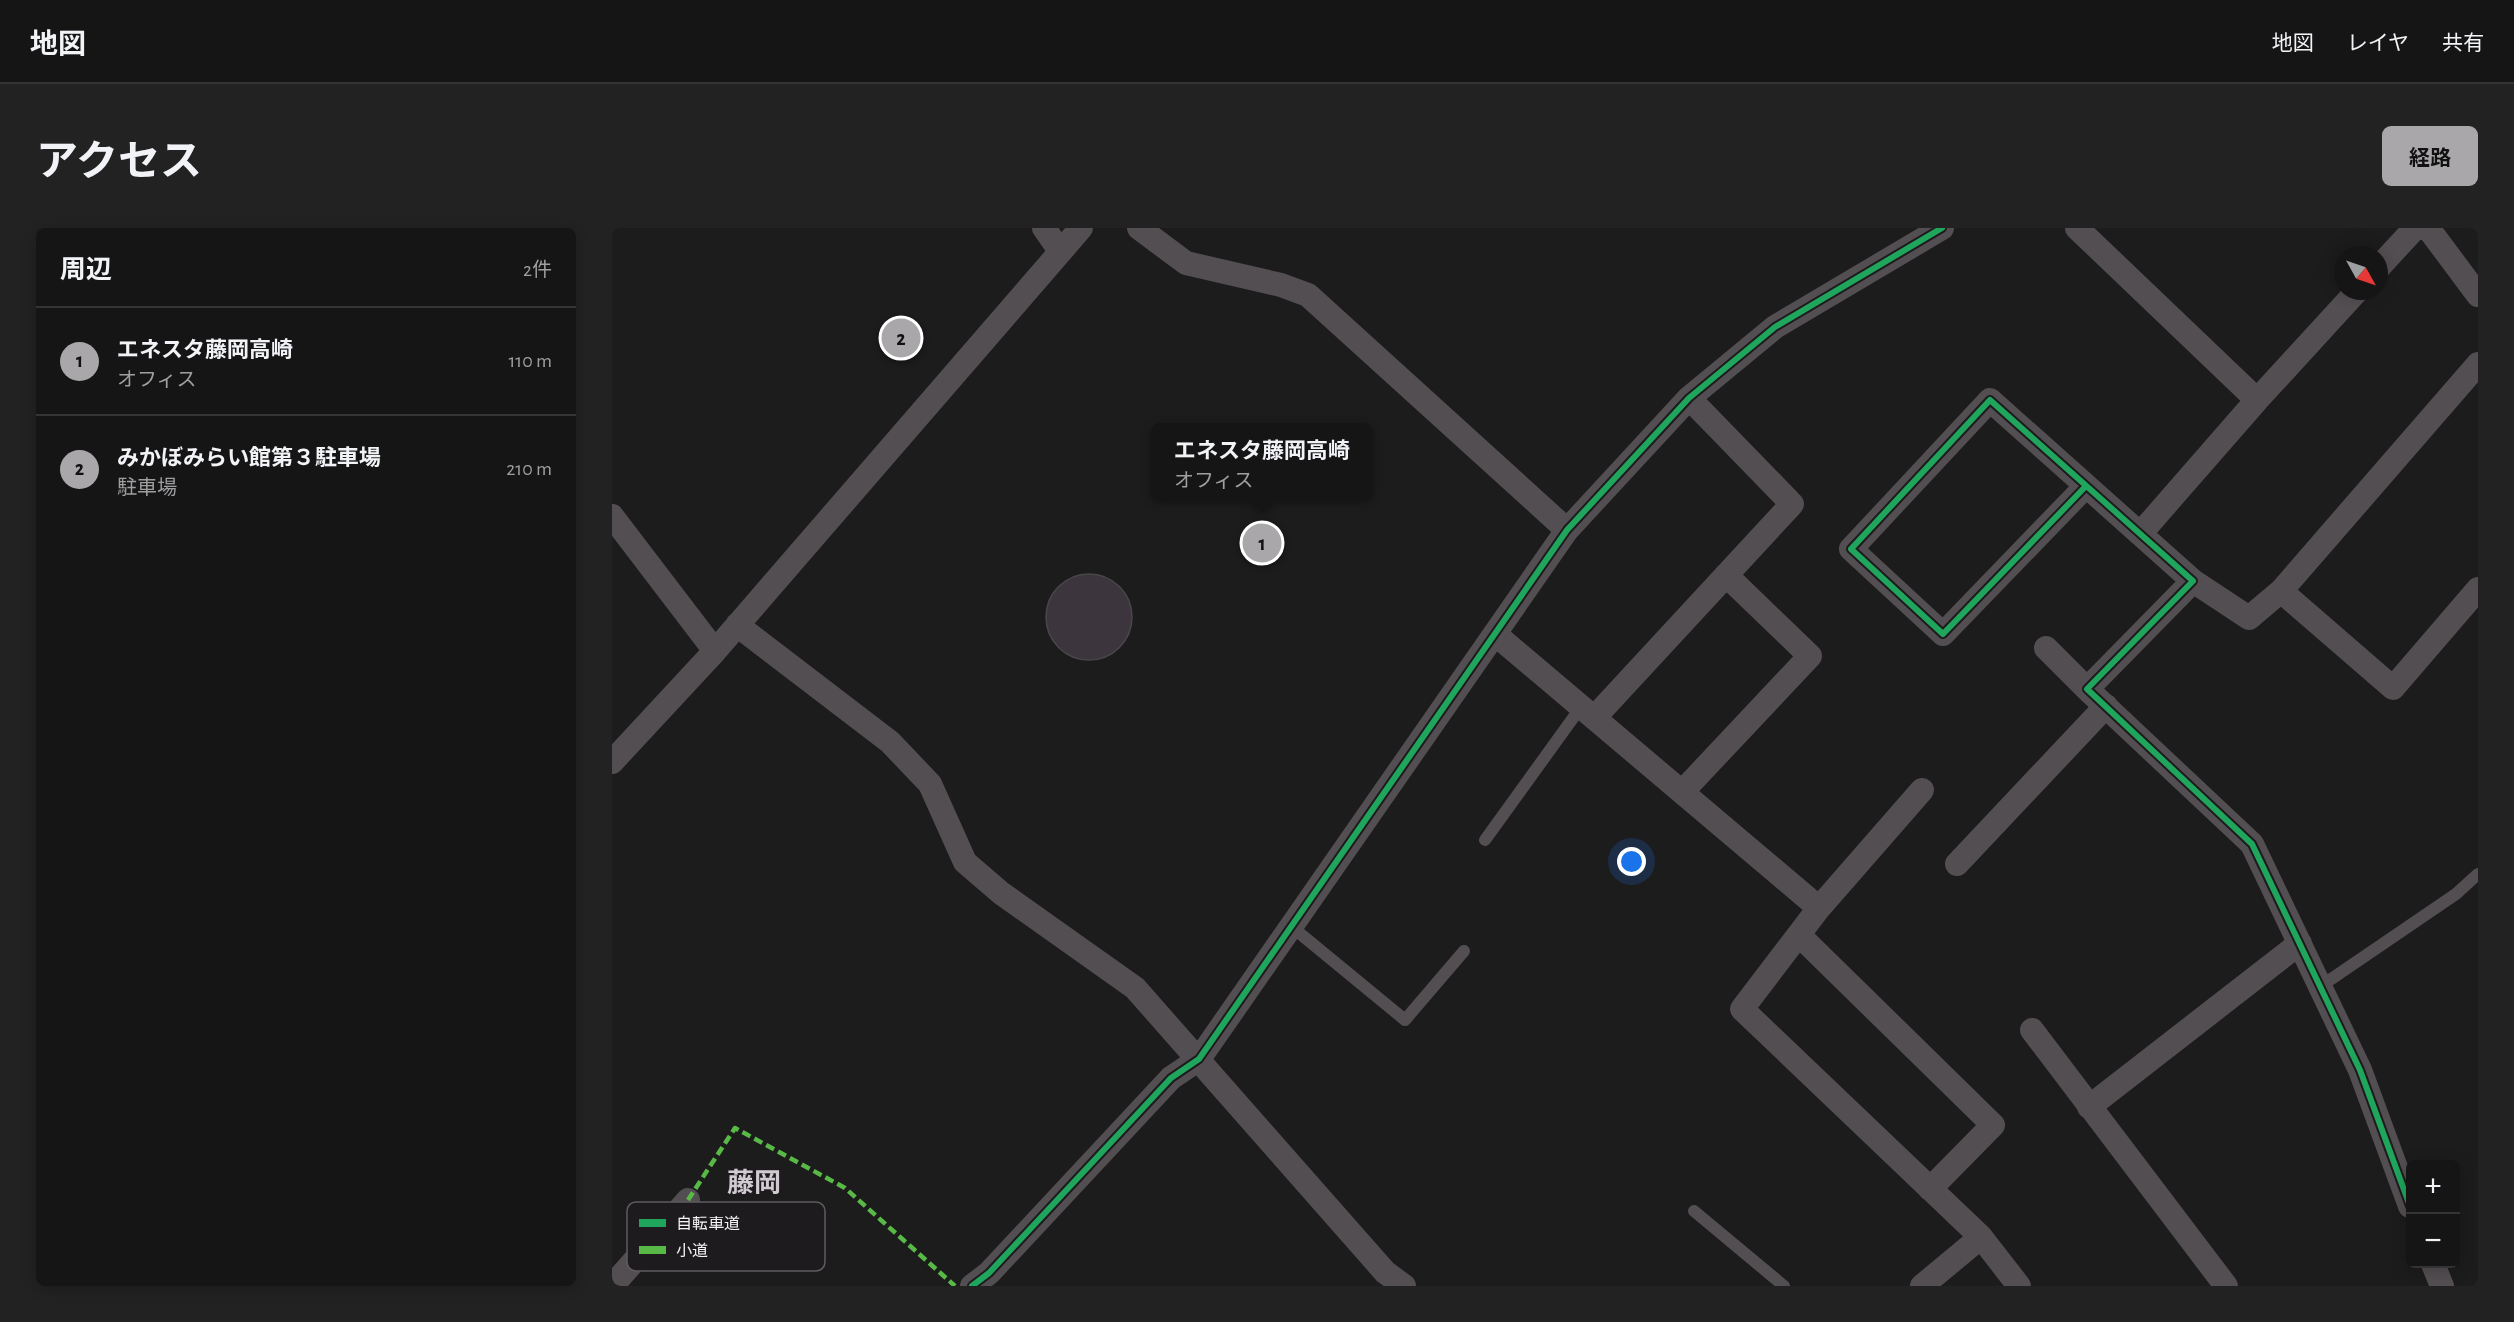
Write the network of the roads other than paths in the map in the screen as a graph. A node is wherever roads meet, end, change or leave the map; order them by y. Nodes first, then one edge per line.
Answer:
1 (1044, 228) edge
2 (1081, 228) edge
3 (1139, 228) edge
4 (1942, 228) edge
5 (2076, 228) edge
6 (2415, 228) edge
7 (2428, 228) edge
8 (1060, 251) junction
9 (2388, 257) edge
10 (2478, 295) edge
11 (2349, 300) edge
12 (2478, 364) edge
13 (1689, 398) junction
14 (2257, 400) junction
15 (2086, 486) junction
16 (612, 516) edge
17 (1567, 530) junction
18 (2140, 534) junction
19 (1726, 575) junction
20 (2193, 581) junction
21 (2478, 589) edge
22 (2281, 591) junction
23 (737, 625) junction
24 (1495, 634) junction
25 (2046, 648) dead end
26 (715, 651) junction
27 (2087, 689) junction
28 (2106, 706) junction
29 (1587, 712) junction
30 (612, 762) edge
31 (1922, 790) dead end
32 (1682, 792) junction
33 (1485, 840) dead end
34 (1957, 864) dead end
35 (2478, 874) edge
36 (1819, 908) junction
37 (1292, 927) junction
38 (1799, 935) junction
39 (2300, 943) junction
40 (1464, 951) dead end
41 (2320, 986) junction
42 (2032, 1030) dead end
43 (1199, 1059) junction
44 (2089, 1107) junction
45 (1930, 1189) junction
46 (2406, 1195) edge
47 (1694, 1211) dead end
48 (1981, 1237) junction
49 (2435, 1268) edge
50 (627, 1269) edge
51 (612, 1286) edge
52 (972, 1286) edge
53 (1404, 1286) edge
54 (1784, 1286) edge
55 (1922, 1286) edge
56 (2019, 1286) edge
57 (2226, 1286) edge
58 (2442, 1286) edge

1 - 8 street
2 - 8 street
3 - 17 street
4 - 13 street
5 - 14 street
6 - 9 street
7 - 10 street
8 - 23 street
11 - 14 street
12 - 22 street
13 - 17 street
13 - 19 street
14 - 18 street
15 - 15 street
15 - 18 street
16 - 26 street
17 - 24 street
18 - 20 street
19 - 29 street
19 - 32 street
20 - 22 street
20 - 27 street
21 - 22 street
23 - 26 street
23 - 43 street
24 - 29 street
24 - 37 street
25 - 27 street
26 - 30 street
27 - 28 street
28 - 34 street
28 - 39 street
29 - 32 street
29 - 33 lane
31 - 36 street
32 - 36 street
35 - 41 lane
36 - 38 street
37 - 40 lane
37 - 43 street
38 - 45 street
38 - 45 street
39 - 41 street
39 - 44 street
41 - 46 street
42 - 44 street
43 - 52 street
43 - 53 street
44 - 57 street
45 - 48 street
47 - 54 lane
48 - 55 street
48 - 56 street
49 - 58 street
50 - 51 street

